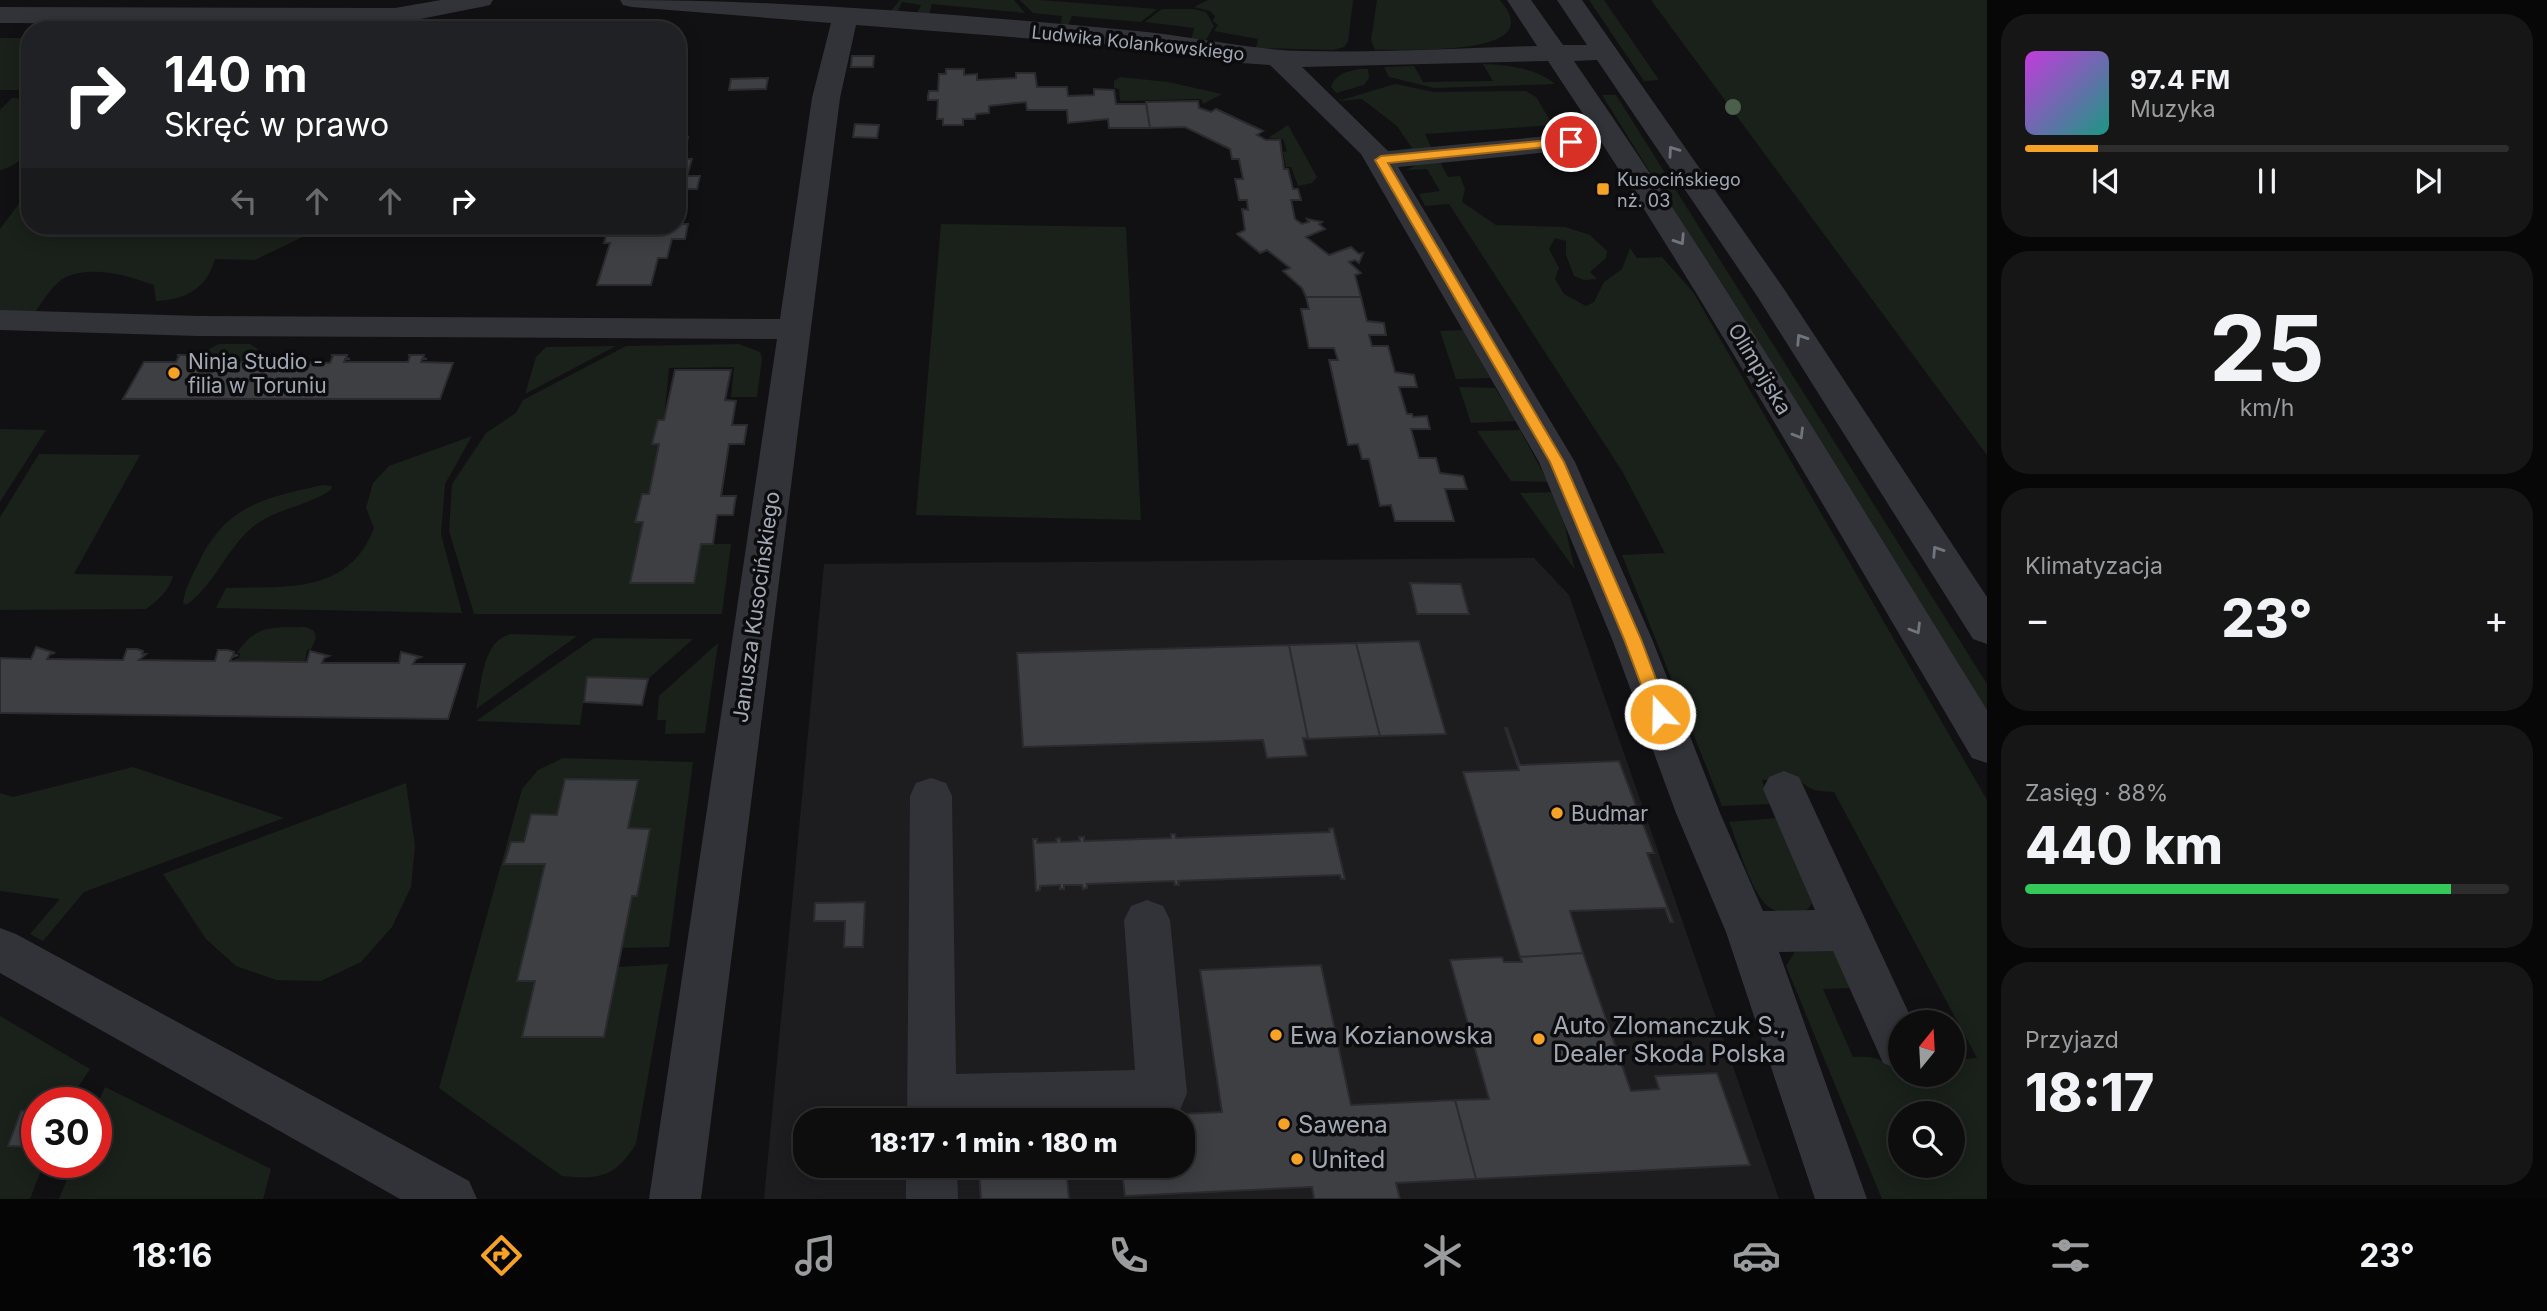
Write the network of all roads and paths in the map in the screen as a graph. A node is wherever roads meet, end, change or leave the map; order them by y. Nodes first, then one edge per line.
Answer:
1 (481, 0) edge
2 (632, 0) edge
3 (1519, 0) edge
4 (1569, 0) edge
5 (0, 15) edge
6 (845, 16) junction
7 (294, 21) edge
8 (400, 21) edge
9 (1603, 52) junction
10 (1555, 53) junction
11 (1277, 57) junction
12 (1571, 142) dead end
13 (1381, 160) junction
14 (0, 320) edge
15 (793, 329) junction
16 (1987, 629) edge
17 (1987, 746) edge
18 (1784, 789) dead end
19 (931, 796) dead end
20 (1147, 920) dead end
21 (1847, 930) junction
22 (1749, 932) junction
23 (0, 949) edge
24 (1888, 1021) edge
25 (932, 1108) edge
26 (946, 1108) edge
27 (932, 1178) edge
28 (451, 1199) edge
29 (675, 1199) edge
30 (932, 1199) edge
31 (1841, 1199) edge

1 - 8 street
2 - 6 street, Ludwika Kolankowskiego
3 - 10 street, Olimpijska
4 - 9 street
5 - 7 street
6 - 11 street, Ludwika Kolankowskiego
6 - 15 street, Janusza Kusocińskiego
9 - 10 street, Ludwika Kolankowskiego
16 -> 9 street
10 - 11 street, Ludwika Kolankowskiego
10 -> 17 street, Olimpijska
11 - 13 street
12 - 13 street
13 - 22 street
14 - 15 street
15 - 29 street, Janusza Kusocińskiego
18 - 21 street
19 - 25 street
20 - 26 street
21 - 22 street
21 - 24 street
22 - 31 street
23 - 28 street
27 - 30 street

